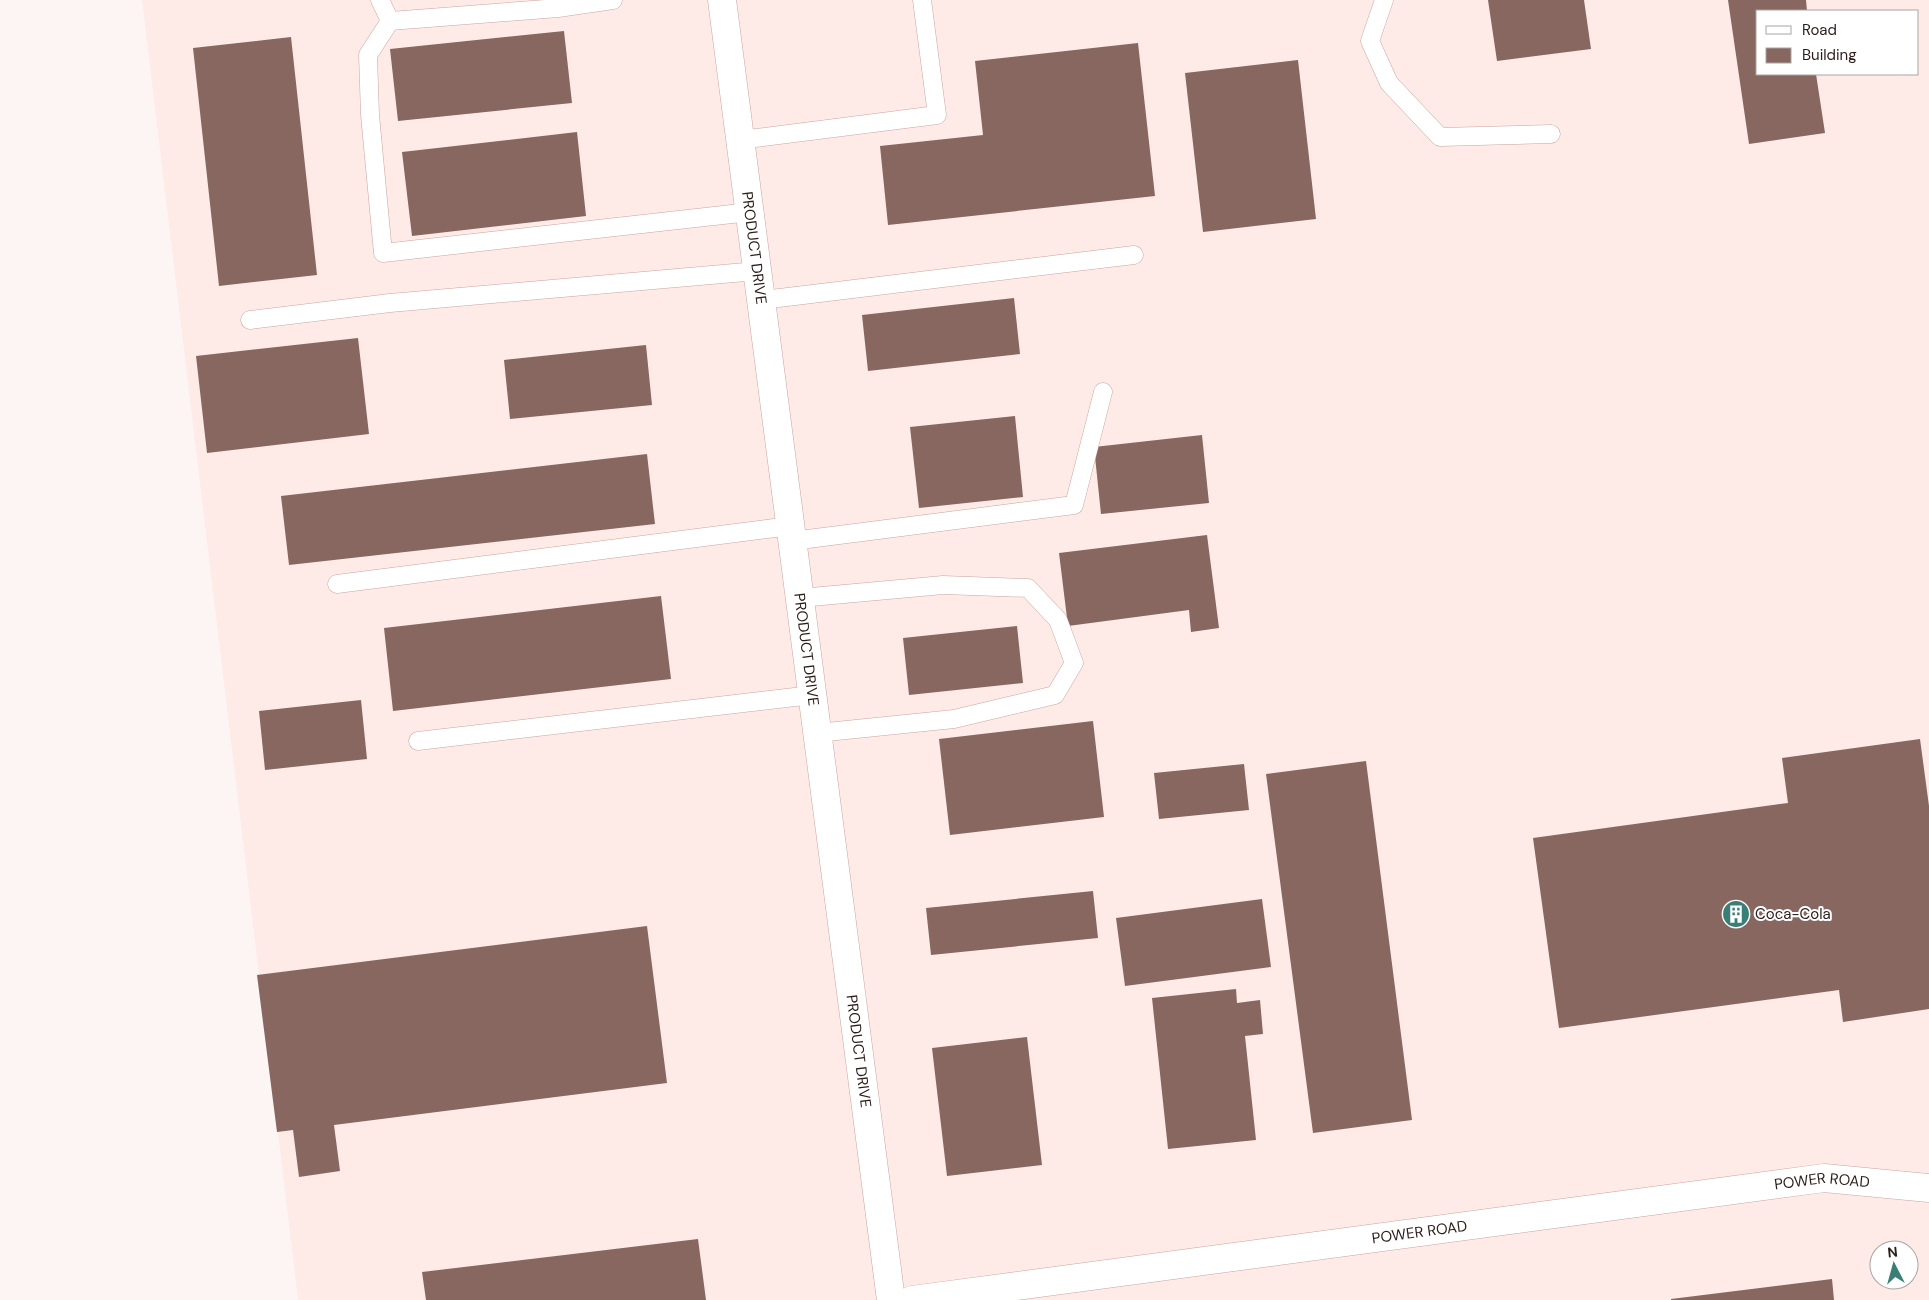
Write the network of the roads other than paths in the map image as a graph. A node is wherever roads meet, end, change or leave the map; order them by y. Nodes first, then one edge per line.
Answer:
1 (380, 0) edge
2 (613, 0) edge
3 (722, 0) edge
4 (922, 0) edge
5 (1384, 0) edge
6 (390, 21) junction
7 (1552, 134) dead end
8 (740, 140) junction
9 (750, 212) junction
10 (1134, 255) dead end
11 (757, 271) junction
12 (762, 300) junction
13 (250, 320) dead end
14 (1103, 392) dead end
15 (791, 533) junction
16 (337, 584) dead end
17 (800, 598) junction
18 (812, 695) junction
19 (817, 732) junction
20 (418, 741) dead end
21 (1929, 1188) edge
22 (891, 1300) edge
23 (912, 1300) edge

1 - 6 lane
2 - 6 lane
3 - 8 street, PRODUCT DRIVE
4 - 8 lane
5 - 7 lane
6 - 9 lane
8 - 9 street, PRODUCT DRIVE
9 - 11 street, PRODUCT DRIVE
10 - 12 lane
11 - 12 street, PRODUCT DRIVE
11 - 13 lane
12 - 15 street, PRODUCT DRIVE
14 - 15 lane
15 - 16 lane
15 - 17 street, PRODUCT DRIVE
17 - 18 street, PRODUCT DRIVE
17 - 19 lane
18 - 19 street, PRODUCT DRIVE
18 - 20 lane
19 - 22 street, PRODUCT DRIVE
21 - 23 street, POWER ROAD

